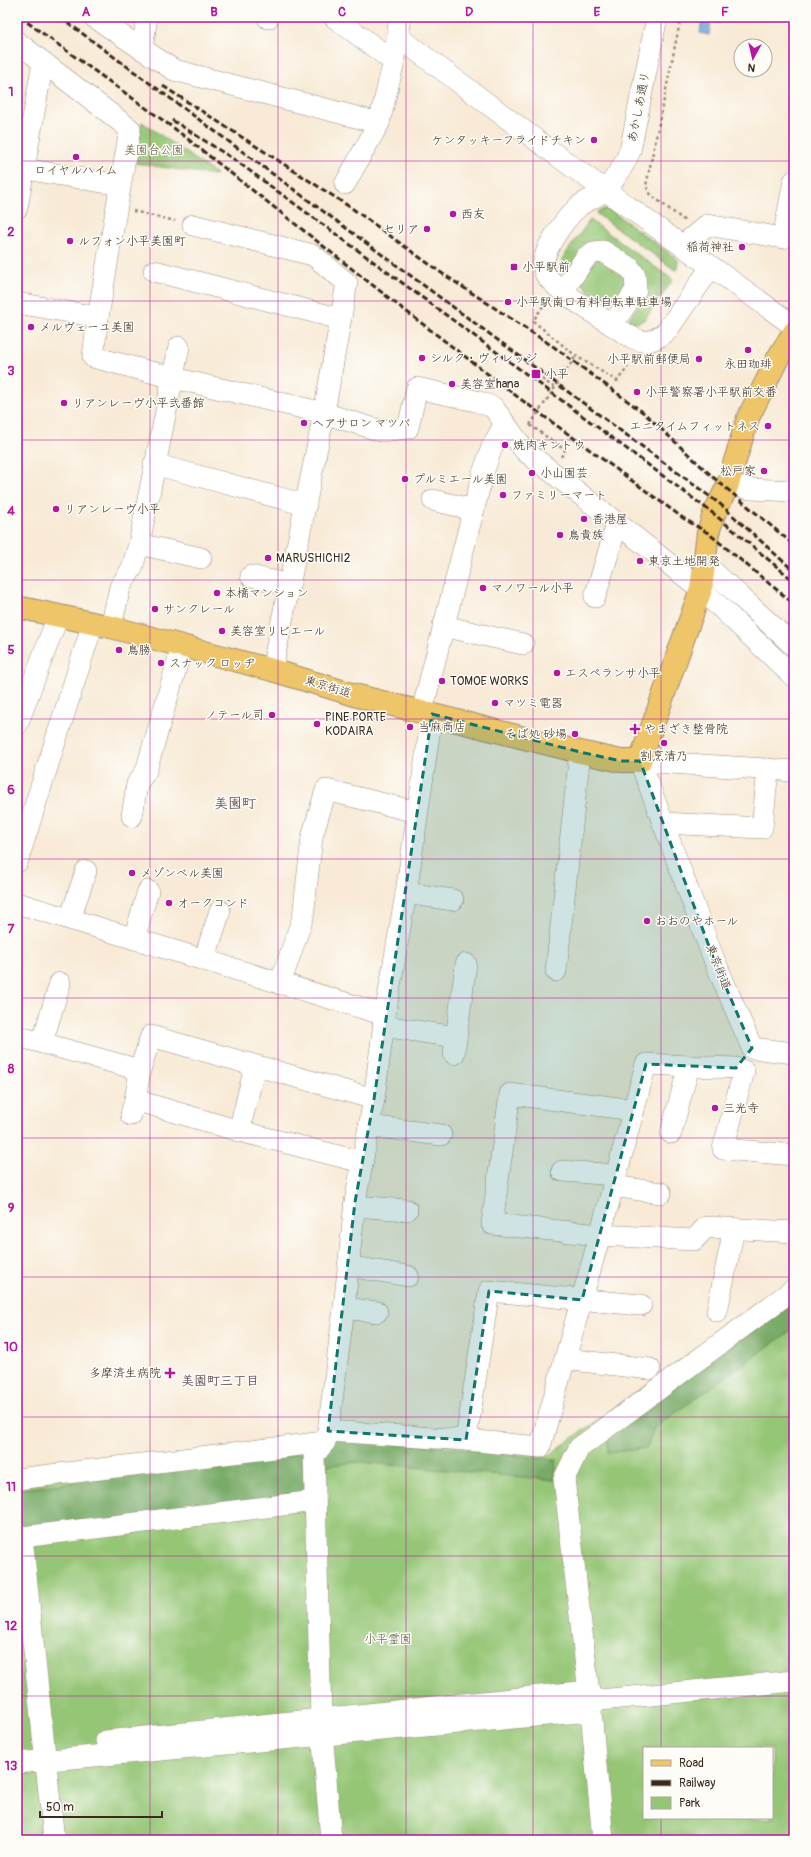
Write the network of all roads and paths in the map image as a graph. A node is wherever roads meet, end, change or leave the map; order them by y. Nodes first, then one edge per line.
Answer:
1 (94, 17) edge
2 (147, 17) edge
3 (334, 17) edge
4 (657, 17) edge
5 (681, 17) edge
6 (398, 26) edge
7 (17, 42) edge
8 (142, 49) junction
9 (393, 61) junction
10 (43, 62) junction
11 (379, 123) junction
12 (24, 169) junction
13 (794, 181) edge
14 (346, 184) dead end
15 (120, 185) junction
16 (604, 190) junction
17 (17, 208) edge
18 (118, 208) junction
19 (193, 225) joint
20 (698, 232) junction
21 (682, 246) junction
22 (711, 267) junction
23 (154, 271) dead end
24 (563, 291) junction
25 (17, 303) edge
26 (543, 306) dead end
27 (98, 317) junction
28 (341, 319) junction
29 (612, 325) junction
30 (794, 326) edge
31 (794, 332) edge
32 (179, 347) dead end
33 (576, 356) junction
34 (628, 367) dead end
35 (174, 378) junction
36 (542, 379) dead end
37 (554, 388) junction
38 (324, 413) junction
39 (504, 425) junction
40 (565, 450) dead end
41 (154, 464) junction
42 (728, 484) junction
43 (794, 491) edge
44 (433, 500) dead end
45 (306, 506) junction
46 (474, 510) junction
47 (617, 524) junction
48 (139, 544) junction
49 (201, 558) dead end
50 (705, 564) junction
51 (250, 576) dead end
52 (289, 585) junction
53 (701, 589) junction
54 (595, 597) dead end
55 (17, 607) edge
56 (58, 616) junction
57 (102, 625) junction
58 (442, 626) junction
59 (523, 644) dead end
60 (794, 646) edge
61 (182, 647) junction
62 (272, 670) junction
63 (794, 677) edge
64 (427, 713) junction
65 (17, 725) edge
66 (580, 752) junction
67 (640, 761) junction
68 (768, 769) junction
69 (794, 771) edge
70 (417, 812) junction
71 (132, 816) dead end
72 (663, 823) junction
73 (17, 862) edge
74 (86, 871) dead end
75 (148, 891) dead end
76 (406, 893) junction
77 (454, 900) dead end
78 (17, 903) edge
79 (220, 911) dead end
80 (70, 919) junction
81 (134, 939) junction
82 (204, 960) junction
83 (466, 964) dead end
84 (556, 970) dead end
85 (60, 983) dead end
86 (280, 984) junction
87 (384, 1021) junction
88 (17, 1036) edge
89 (42, 1043) junction
90 (752, 1048) junction
91 (794, 1053) edge
92 (255, 1066) junction
93 (689, 1066) junction
94 (736, 1068) junction
95 (140, 1070) junction
96 (374, 1099) junction
97 (634, 1110) junction
98 (369, 1126) junction
99 (238, 1131) junction
100 (671, 1133) dead end
101 (441, 1135) dead end
102 (794, 1155) edge
103 (362, 1162) junction
104 (562, 1171) dead end
105 (615, 1181) junction
106 (661, 1194) dead end
107 (354, 1206) junction
108 (407, 1210) dead end
109 (734, 1229) junction
110 (794, 1232) edge
111 (600, 1235) junction
112 (348, 1266) junction
113 (408, 1276) dead end
114 (794, 1289) edge
115 (582, 1300) junction
116 (641, 1305) dead end
117 (344, 1308) junction
118 (716, 1311) dead end
119 (377, 1312) dead end
120 (565, 1359) junction
121 (650, 1369) dead end
122 (326, 1436) junction
123 (466, 1440) junction
124 (17, 1479) edge
125 (315, 1501) junction
126 (19, 1537) edge
127 (794, 1681) edge
128 (590, 1701) junction
129 (321, 1727) junction
130 (17, 1750) edge
131 (45, 1754) junction
132 (17, 1763) edge
133 (54, 1840) edge
134 (331, 1840) edge
135 (603, 1840) edge

1 - 8 street
2 - 8 street
3 - 9 street
4 - 16 street, あかしあ通り
5 - 20 path
6 - 9 street
6 - 16 street
7 - 10 street
8 - 11 street
9 - 11 street
10 - 12 street
10 - 15 street
11 - 14 street
12 - 15 street
12 - 17 street
13 - 20 street
15 - 18 street
16 - 21 street
16 - 24 street, あかしあ通り
18 - 19 path
18 - 27 street
19 - 28 street
20 - 21 street
21 - 22 street
22 - 29 street, あかしあ通り
22 - 30 street
23 - 28 street
24 - 29 street, あかしあ通り
24 - 29 street
25 - 27 street
26 - 33 path
27 - 35 street
28 - 38 street
31 - 42 main road
32 - 35 street
33 - 34 path
33 - 37 path, bridge
35 - 38 street
35 - 41 street
36 - 37 path
37 - 40 path, bridge
38 - 39 street
38 - 45 street
39 - 46 street
39 - 47 street
41 - 45 street
41 - 48 street
42 - 43 street
42 - 50 main road
44 - 46 street
45 - 52 street
46 - 58 street
47 - 53 street
47 - 54 street
48 - 49 street
48 - 57 street
50 - 53 main road
50 - 60 street
51 - 52 street
52 - 62 street
53 - 63 street
53 - 67 main road
55 - 56 main road, 東京街道
56 - 57 main road, 東京街道
56 - 65 street
57 - 61 main road, 東京街道
57 - 73 street
58 - 59 street
58 - 64 street
61 - 62 main road, 東京街道
61 - 71 street
62 - 64 main road, 東京街道
64 - 66 main road, 東京街道
64 - 70 street
66 - 67 main road, 東京街道
66 - 84 street
67 - 68 street
67 - 72 street, 東京街道
68 - 69 street
68 - 72 street
70 - 76 street
70 - 86 street
72 - 90 street, 東京街道
74 - 80 street
75 - 81 street
76 - 77 street
76 - 87 street
78 - 80 street
79 - 82 street
80 - 81 street
81 - 82 street
82 - 86 street
83 - 87 street
85 - 89 street
86 - 87 street
87 - 96 street
88 - 89 street
89 - 95 street
90 - 91 street
90 - 94 street
92 - 95 street
92 - 96 street
92 - 99 street
93 - 94 street
93 - 97 street
93 - 100 street
94 - 102 street
95 - 99 street
96 - 98 street
97 - 105 street
97 - 111 street
98 - 101 street
98 - 103 street
99 - 103 street
103 - 107 street
104 - 105 street
105 - 106 street
105 - 111 street
107 - 108 street
107 - 112 street
109 - 110 street
109 - 111 street
109 - 118 street
111 - 115 street
112 - 113 street
112 - 117 street
114 - 128 street
115 - 116 street
115 - 120 street
115 - 123 street
117 - 119 street
117 - 122 street
120 - 121 street
120 - 123 street
122 - 123 street
122 - 124 street
122 - 125 street
125 - 126 street
125 - 129 street
126 - 131 street
127 - 128 street
128 - 129 street
128 - 135 street
129 - 131 street
129 - 134 street
130 - 131 street
131 - 132 street
131 - 133 street

